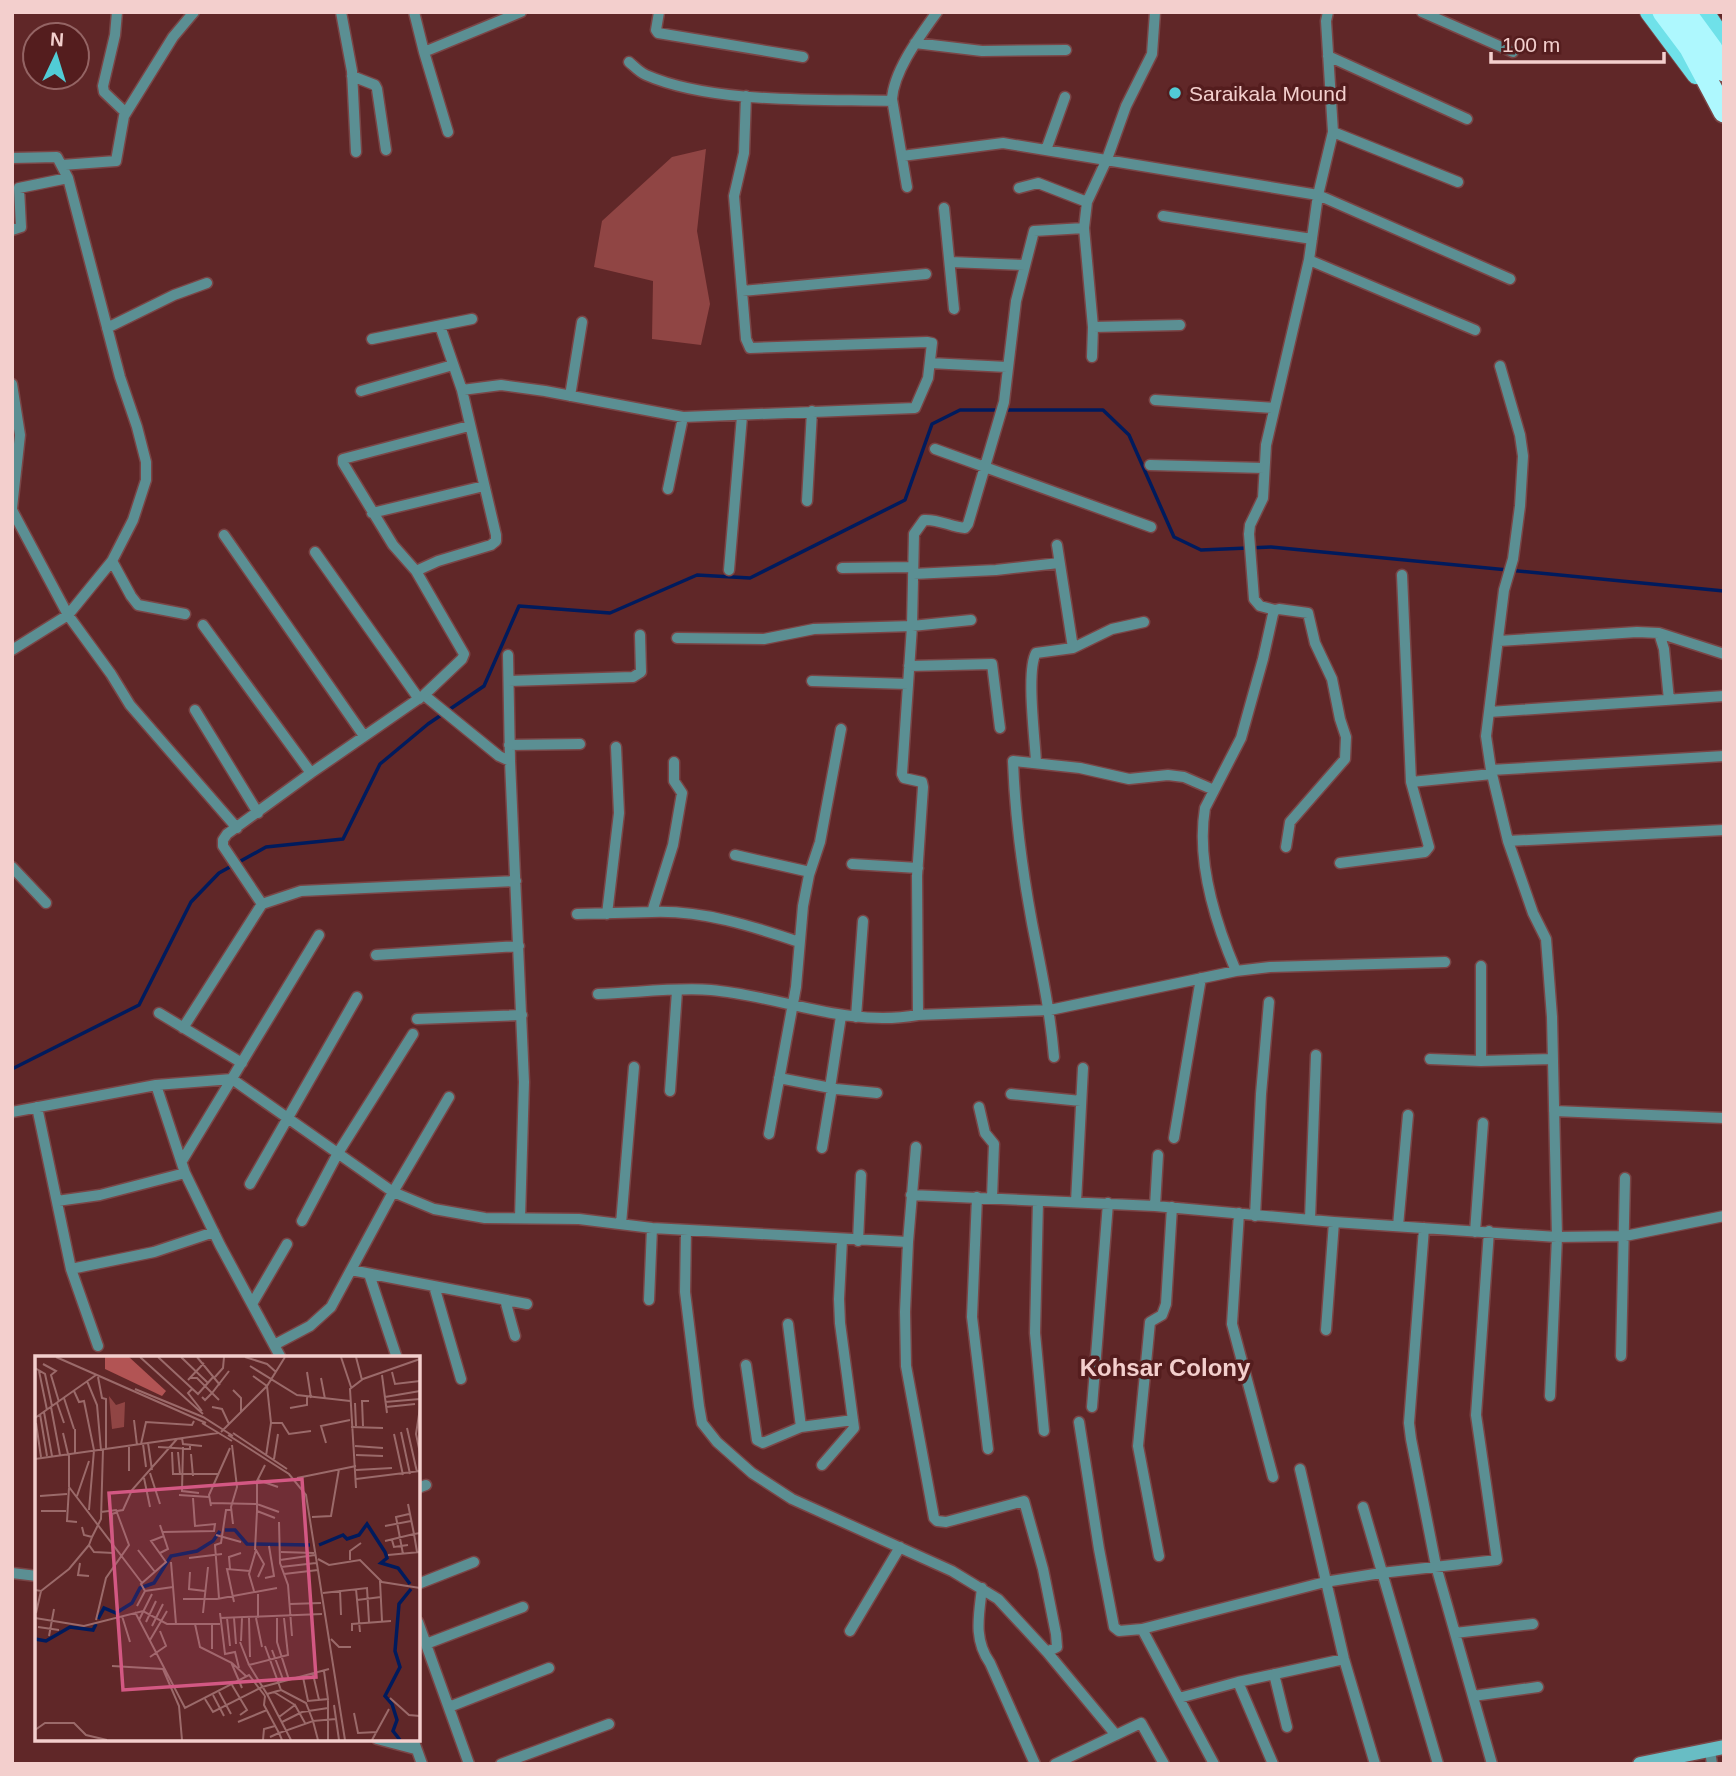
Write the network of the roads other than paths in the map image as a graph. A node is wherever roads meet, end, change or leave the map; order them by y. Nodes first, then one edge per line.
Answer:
1 (117, 12) edge
2 (194, 12) edge
3 (341, 12) edge
4 (414, 12) edge
5 (521, 12) edge
6 (659, 12) edge
7 (937, 12) edge
8 (1155, 12) edge
9 (1328, 12) edge
10 (1422, 12) edge
11 (1649, 12) edge
12 (1663, 12) edge
13 (1685, 12) edge
14 (1705, 12) edge
15 (1724, 41) edge
16 (915, 43) junction
17 (1066, 50) dead end
18 (424, 52) junction
19 (1513, 52) dead end
20 (803, 57) dead end
21 (1328, 57) junction
22 (629, 62) dead end
23 (1724, 71) edge
24 (352, 76) junction
25 (746, 96) junction
26 (1065, 97) dead end
27 (892, 101) junction
28 (1724, 112) edge
29 (126, 113) junction
30 (1467, 119) dead end
31 (1724, 119) edge
32 (448, 132) dead end
33 (1333, 132) junction
34 (386, 150) dead end
35 (1046, 150) junction
36 (356, 152) dead end
37 (902, 156) junction
38 (12, 158) edge
39 (1107, 159) junction
40 (62, 165) junction
41 (68, 178) junction
42 (1458, 182) dead end
43 (907, 187) dead end
44 (1018, 188) dead end
45 (1318, 195) junction
46 (1087, 202) junction
47 (944, 208) dead end
48 (1163, 216) dead end
49 (1084, 228) junction
50 (12, 230) edge
51 (1312, 239) junction
52 (1309, 260) junction
53 (950, 262) junction
54 (1025, 265) junction
55 (926, 274) dead end
56 (1510, 279) dead end
57 (207, 283) dead end
58 (742, 291) junction
59 (954, 309) dead end
60 (472, 319) dead end
61 (582, 323) dead end
62 (1180, 325) dead end
63 (440, 326) junction
64 (1093, 327) junction
65 (107, 328) junction
66 (1475, 330) dead end
67 (372, 339) dead end
68 (1092, 357) dead end
69 (930, 363) junction
70 (453, 365) junction
71 (1500, 366) dead end
72 (1007, 367) junction
73 (12, 384) edge
74 (462, 390) junction
75 (360, 391) dead end
76 (570, 396) junction
77 (1155, 400) dead end
78 (1274, 408) junction
79 (812, 411) junction
80 (742, 416) junction
81 (683, 417) junction
82 (469, 426) junction
83 (936, 449) dead end
84 (986, 465) junction
85 (1150, 465) dead end
86 (1265, 468) junction
87 (484, 486) junction
88 (668, 489) dead end
89 (807, 501) dead end
90 (12, 509) edge
91 (372, 513) junction
92 (1151, 527) dead end
93 (224, 535) dead end
94 (1057, 545) dead end
95 (315, 552) dead end
96 (112, 561) junction
97 (1059, 563) junction
98 (842, 568) dead end
99 (729, 570) dead end
100 (416, 571) junction
101 (913, 571) junction
102 (1402, 575) dead end
103 (1275, 610) junction
104 (184, 614) dead end
105 (68, 615) junction
106 (971, 620) dead end
107 (1144, 622) dead end
108 (203, 625) dead end
109 (912, 626) junction
110 (1659, 633) junction
111 (640, 635) dead end
112 (677, 638) dead end
113 (1499, 641) junction
114 (1073, 648) junction
115 (12, 650) edge
116 (1724, 654) edge
117 (508, 655) dead end
118 (909, 666) junction
119 (509, 681) junction
120 (812, 681) dead end
121 (908, 684) junction
122 (1724, 696) edge
123 (425, 699) junction
124 (1669, 700) junction
125 (195, 710) dead end
126 (1489, 712) junction
127 (1000, 728) dead end
128 (841, 729) dead end
129 (363, 736) junction
130 (580, 744) dead end
131 (509, 745) junction
132 (616, 747) dead end
133 (1724, 756) edge
134 (510, 761) junction
135 (674, 762) dead end
136 (1036, 762) junction
137 (1491, 772) junction
138 (311, 773) junction
139 (1411, 782) junction
140 (1214, 790) junction
141 (258, 813) junction
142 (237, 828) junction
143 (1724, 830) edge
144 (1508, 841) junction
145 (1286, 847) dead end
146 (735, 855) dead end
147 (1340, 863) dead end
148 (852, 864) dead end
149 (12, 867) edge
150 (918, 868) junction
151 (810, 872) junction
152 (516, 881) junction
153 (259, 900) junction
154 (46, 903) dead end
155 (652, 912) junction
156 (577, 914) dead end
157 (607, 914) junction
158 (863, 921) dead end
159 (319, 935) dead end
160 (799, 942) junction
161 (519, 946) junction
162 (376, 955) dead end
163 (1445, 962) dead end
164 (1481, 966) dead end
165 (1236, 971) junction
166 (1201, 978) junction
167 (677, 991) junction
168 (598, 994) dead end
169 (357, 997) dead end
170 (1269, 1002) dead end
171 (792, 1004) junction
172 (1050, 1010) junction
173 (159, 1013) dead end
174 (522, 1015) junction
175 (841, 1016) junction
176 (918, 1016) junction
177 (856, 1017) junction
178 (417, 1018) dead end
179 (183, 1028) junction
180 (413, 1034) dead end
181 (1316, 1055) dead end
182 (1054, 1057) dead end
183 (1430, 1059) dead end
184 (1553, 1059) junction
185 (1481, 1061) junction
186 (242, 1063) junction
187 (634, 1067) dead end
188 (1083, 1068) dead end
189 (779, 1078) junction
190 (232, 1079) junction
191 (156, 1085) junction
192 (831, 1088) junction
193 (670, 1091) dead end
194 (877, 1093) dead end
195 (1011, 1094) dead end
196 (449, 1097) dead end
197 (1081, 1101) junction
198 (37, 1107) junction
199 (979, 1107) dead end
200 (1554, 1111) junction
201 (12, 1112) edge
202 (1408, 1115) dead end
203 (286, 1117) junction
204 (1724, 1118) edge
205 (1483, 1123) dead end
206 (769, 1134) dead end
207 (1174, 1138) dead end
208 (916, 1147) dead end
209 (822, 1148) dead end
210 (338, 1153) junction
211 (1158, 1155) dead end
212 (181, 1161) junction
213 (185, 1173) junction
214 (861, 1174) dead end
215 (1625, 1178) dead end
216 (250, 1184) dead end
217 (393, 1192) junction
218 (911, 1195) junction
219 (978, 1197) junction
220 (992, 1198) junction
221 (57, 1201) junction
222 (1038, 1201) junction
223 (1076, 1202) junction
224 (1108, 1203) junction
225 (1156, 1206) junction
226 (1172, 1207) junction
227 (1239, 1213) junction
228 (1255, 1216) junction
229 (1724, 1216) edge
230 (520, 1218) junction
231 (1310, 1219) junction
232 (302, 1221) dead end
233 (1334, 1222) junction
234 (621, 1224) junction
235 (1398, 1226) junction
236 (652, 1227) junction
237 (1424, 1227) junction
238 (686, 1230) junction
239 (1489, 1231) junction
240 (214, 1232) junction
241 (1475, 1232) junction
242 (1625, 1236) junction
243 (1557, 1237) junction
244 (842, 1240) junction
245 (858, 1241) junction
246 (908, 1242) junction
247 (287, 1244) dead end
248 (71, 1269) junction
249 (351, 1270) junction
250 (369, 1273) junction
251 (435, 1286) junction
252 (505, 1300) junction
253 (649, 1300) dead end
254 (252, 1304) junction
255 (527, 1304) dead end
256 (788, 1324) dead end
257 (1326, 1330) dead end
258 (515, 1336) dead end
259 (274, 1345) junction
260 (98, 1346) dead end
261 (280, 1356) edge
262 (396, 1356) edge
263 (1621, 1356) dead end
264 (746, 1365) dead end
265 (461, 1379) dead end
266 (1550, 1396) dead end
267 (1092, 1407) dead end
268 (853, 1420) junction
269 (1079, 1422) dead end
270 (801, 1427) junction
271 (1044, 1431) dead end
272 (988, 1449) dead end
273 (822, 1465) dead end
274 (1300, 1469) dead end
275 (1273, 1477) dead end
276 (1363, 1507) dead end
277 (900, 1547) junction
278 (1159, 1556) dead end
279 (474, 1562) dead end
280 (1436, 1566) junction
281 (12, 1573) edge
282 (1381, 1573) junction
283 (35, 1576) edge
284 (1325, 1582) junction
285 (420, 1583) edge
286 (982, 1588) junction
287 (523, 1607) dead end
288 (1533, 1624) dead end
289 (420, 1628) edge
290 (1142, 1629) junction
291 (850, 1631) dead end
292 (1455, 1633) junction
293 (426, 1644) junction
294 (1047, 1652) junction
295 (1343, 1659) junction
296 (549, 1668) dead end
297 (1274, 1674) junction
298 (1238, 1682) junction
299 (1538, 1687) dead end
300 (1473, 1696) junction
301 (1179, 1698) junction
302 (449, 1707) junction
303 (609, 1724) dead end
304 (1287, 1727) dead end
305 (1116, 1735) junction
306 (392, 1741) edge
307 (414, 1744) edge
308 (1715, 1754) edge
309 (422, 1764) edge
310 (469, 1764) edge
311 (502, 1764) edge
312 (1035, 1764) edge
313 (1055, 1764) edge
314 (1164, 1764) edge
315 (1214, 1764) edge
316 (1273, 1764) edge
317 (1375, 1764) edge
318 (1438, 1764) edge
319 (1492, 1764) edge
320 (1640, 1764) edge

1 - 29 street
2 - 29 street
3 - 24 street
4 - 18 street
5 - 18 street
6 - 20 street
7 - 16 street
8 - 39 street
9 - 21 street
10 - 19 street
11 - 31 main road
12 - 28 highway
13 - 23 highway
14 - 15 main road
16 - 17 street
16 - 27 street
18 - 32 street
21 - 30 street
21 - 33 street
22 - 25 street
24 - 34 street
24 - 36 street
25 - 27 street
25 - 58 street
26 - 35 street
27 - 37 street
29 - 40 street
33 - 42 street
33 - 45 street
35 - 37 street
35 - 39 street
37 - 43 street
38 - 40 street
39 - 45 street
39 - 46 street
40 - 41 street
41 - 50 street
41 - 65 street
44 - 46 street
45 - 51 street
45 - 56 street
46 - 49 street
47 - 53 street
48 - 51 street
49 - 54 street
49 - 64 street
51 - 52 street
52 - 66 street
52 - 78 street
53 - 54 street
53 - 59 street
54 - 72 street
55 - 58 street
57 - 65 street
58 - 69 street
60 - 63 street
61 - 76 street
62 - 64 street
63 - 67 street
63 - 70 street
64 - 68 street
65 - 96 street
69 - 72 street
69 - 79 street
70 - 74 street
70 - 75 street
71 - 113 street
72 - 84 street
73 - 90 street
74 - 76 street
74 - 82 street
76 - 81 street
77 - 78 street
78 - 86 street
79 - 80 street
79 - 89 street
80 - 81 street
80 - 99 street
81 - 88 street
82 - 87 street
82 - 91 street
83 - 84 street
84 - 92 street
84 - 101 street
85 - 86 street
86 - 103 street
87 - 91 street
87 - 100 street
90 - 105 street
91 - 100 street
93 - 129 street
94 - 97 street
95 - 123 street
96 - 104 street
96 - 105 street
97 - 101 street
97 - 114 street
98 - 101 street
100 - 123 street
101 - 109 street
102 - 139 street
103 - 140 street
103 - 145 street
105 - 115 street
105 - 142 street
106 - 109 street
107 - 114 street
108 - 138 street
109 - 112 street
109 - 118 street
110 - 113 street
110 - 116 street
110 - 124 street
111 - 119 street
113 - 126 street
114 - 136 street
117 - 119 street
118 - 121 street
118 - 127 street
119 - 131 street
120 - 121 street
121 - 150 street
122 - 124 street
123 - 129 street
123 - 134 street
124 - 126 street
125 - 141 street
126 - 137 street
128 - 151 street
129 - 138 street
130 - 131 street
131 - 134 street
132 - 157 street
133 - 137 street
134 - 152 street
135 - 155 street
136 - 140 street
136 - 172 street
137 - 139 street
137 - 144 street
138 - 141 street
139 - 147 street
140 - 165 street
141 - 142 street
142 - 153 street
143 - 144 street
144 - 184 street
146 - 151 street
148 - 150 street
149 - 154 street
150 - 176 street
151 - 160 street
152 - 153 street
152 - 161 street
153 - 179 street
155 - 157 street
155 - 160 street
156 - 157 street
158 - 177 street
159 - 186 street
160 - 171 street
161 - 162 street
161 - 174 street
163 - 165 street
164 - 185 street
165 - 166 street
166 - 172 street
166 - 207 street
167 - 168 street
167 - 171 street
167 - 193 street
169 - 203 street
170 - 228 street
171 - 175 street
171 - 189 street
172 - 176 street
172 - 182 street
173 - 179 street
174 - 178 street
174 - 230 street
175 - 177 street
175 - 192 street
176 - 177 street
179 - 186 street
180 - 210 street
181 - 231 street
183 - 185 street
184 - 185 street
184 - 200 street
186 - 190 street
187 - 234 street
188 - 197 street
189 - 192 street
189 - 206 street
190 - 191 street
190 - 203 street
190 - 212 street
191 - 198 street
191 - 212 street
192 - 194 street
192 - 209 street
195 - 197 street
196 - 217 street
197 - 223 street
198 - 201 street
198 - 221 street
199 - 220 street
200 - 204 street
200 - 243 street
202 - 235 street
203 - 210 street
203 - 216 street
205 - 241 street
208 - 218 street
210 - 217 street
210 - 232 street
211 - 225 street
212 - 213 street
213 - 221 street
213 - 240 street
214 - 245 street
215 - 242 street
217 - 230 street
217 - 249 street
218 - 219 street
218 - 246 street
219 - 220 street
219 - 272 street
220 - 222 street
221 - 248 street
222 - 223 street
222 - 271 street
223 - 224 street
224 - 225 street
224 - 267 street
225 - 226 street
226 - 227 street
226 - 278 street
227 - 228 street
227 - 275 street
228 - 231 street
229 - 242 street
230 - 234 street
231 - 233 street
233 - 235 street
233 - 257 street
234 - 236 street
235 - 237 street
236 - 238 street
236 - 253 street
237 - 241 street
237 - 280 street
238 - 244 street
238 - 277 street
239 - 241 street
239 - 243 street
239 - 280 street
240 - 248 street
240 - 254 street
242 - 243 street
242 - 263 street
243 - 266 street
244 - 245 street
244 - 268 street
245 - 246 street
246 - 294 street
247 - 254 street
248 - 260 street
249 - 250 street
249 - 259 street
250 - 251 street
250 - 262 street
251 - 252 street
251 - 265 street
252 - 255 street
252 - 258 street
254 - 259 street
256 - 270 street
259 - 261 street
264 - 270 street
268 - 270 street
268 - 273 street
269 - 290 street
274 - 284 street
276 - 282 street
277 - 286 street
277 - 291 street
279 - 285 street
280 - 282 street
280 - 292 street
281 - 283 street
282 - 284 street
282 - 318 street
284 - 290 street
284 - 295 street
286 - 294 street
286 - 312 street
287 - 293 street
288 - 292 street
289 - 293 street
290 - 301 street
292 - 300 street
293 - 302 street
294 - 305 street
295 - 297 street
295 - 317 street
296 - 302 street
297 - 298 street
297 - 304 street
298 - 301 street
298 - 316 street
299 - 300 street
300 - 319 street
301 - 315 street
302 - 310 street
303 - 311 street
305 - 313 street
305 - 314 street
306 - 307 street
307 - 309 street
308 - 320 street

